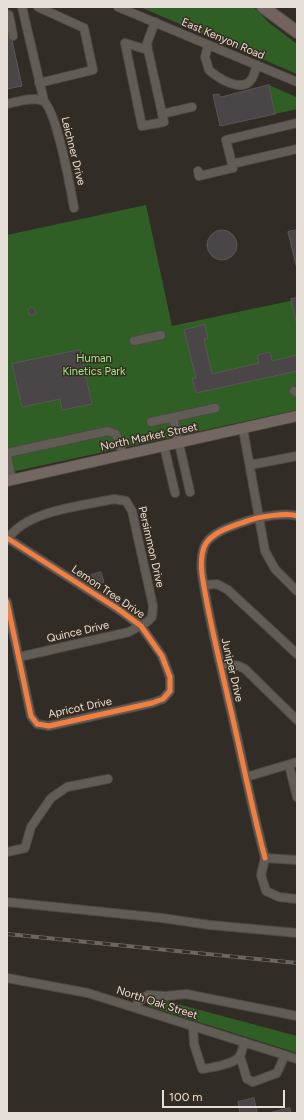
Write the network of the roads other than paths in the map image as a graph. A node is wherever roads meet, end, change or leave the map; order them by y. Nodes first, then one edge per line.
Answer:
1 (22, 7) edge
2 (38, 7) edge
3 (118, 7) edge
4 (263, 7) edge
5 (7, 14) edge
6 (155, 22) junction
7 (297, 32) edge
8 (13, 36) dead end
9 (208, 45) junction
10 (148, 50) junction
11 (257, 65) junction
12 (297, 82) edge
13 (39, 83) junction
14 (44, 101) junction
15 (7, 104) edge
16 (192, 107) dead end
17 (162, 114) junction
18 (297, 123) edge
19 (297, 149) edge
20 (232, 164) junction
21 (198, 172) dead end
22 (74, 208) dead end
23 (161, 335) dead end
24 (134, 341) dead end
25 (215, 408) dead end
26 (297, 416) edge
27 (173, 417) junction
28 (151, 422) dead end
29 (243, 429) junction
30 (179, 443) junction
31 (164, 446) junction
32 (7, 453) edge
33 (123, 455) junction
34 (297, 456) edge
35 (7, 457) edge
36 (250, 465) junction
37 (9, 480) edge
38 (190, 492) dead end
39 (175, 493) dead end
40 (297, 516) edge
41 (258, 518) junction
42 (7, 538) edge
43 (204, 585) junction
44 (297, 591) edge
45 (7, 602) edge
46 (141, 626) junction
47 (297, 654) edge
48 (19, 657) junction
49 (220, 663) junction
50 (171, 684) joint
51 (297, 720) edge
52 (293, 764) edge
53 (246, 777) junction
54 (108, 779) dead end
55 (297, 797) edge
56 (7, 852) edge
57 (265, 858) junction
58 (297, 860) edge
59 (297, 900) edge
60 (7, 902) edge
61 (297, 933) edge
62 (7, 978) edge
63 (136, 1008) junction
64 (297, 1016) edge
65 (193, 1026) junction
66 (244, 1042) junction
67 (285, 1055) junction
68 (240, 1056) junction
69 (297, 1059) edge

1 - 13 street, Leichner Drive
2 - 13 street
3 - 6 street, East Kenyon Road
4 - 7 highway
5 - 8 street
6 - 9 street, East Kenyon Road
6 - 10 street
9 - 11 street, East Kenyon Road
9 - 11 street
10 - 17 street
10 - 17 street
11 - 12 street, East Kenyon Road
13 - 14 street, Leichner Drive
14 - 15 street
14 - 22 street, Leichner Drive
16 - 17 street
18 - 20 street
19 - 20 street
20 - 21 street
23 - 24 street
25 - 27 street
26 - 29 main road, North Market Street
27 - 28 street
27 - 30 street
29 - 30 main road, North Market Street
29 - 36 street
30 - 31 main road, North Market Street
30 - 38 street
31 - 33 main road, North Market Street
31 - 39 street
32 - 33 street
33 - 37 main road, North Market Street
34 - 36 street
35 - 37 street
36 - 41 street
40 - 41 street, Juniper Drive
41 - 43 street, Juniper Drive
41 - 44 street
42 - 46 street, Lemon Tree Drive
42 - 46 street, Persimmon Drive
43 - 47 street
43 - 49 street, Juniper Drive
45 - 48 street, Apricot Drive
46 - 48 street, Quince Drive
46 - 50 street, Lemon Tree Drive
48 - 50 street, Apricot Drive
49 - 51 street
49 - 53 street, Juniper Drive
52 - 53 street
52 - 55 street
53 - 57 street, Juniper Drive
54 - 56 street
57 - 58 street
57 - 59 street
60 - 61 street
62 - 63 street, North Oak Street
63 - 64 street
63 - 65 street, North Oak Street
65 - 66 street, North Oak Street
65 - 68 street
66 - 67 street, North Oak Street
66 - 68 street
67 - 68 street
67 - 69 street, North Oak Street

